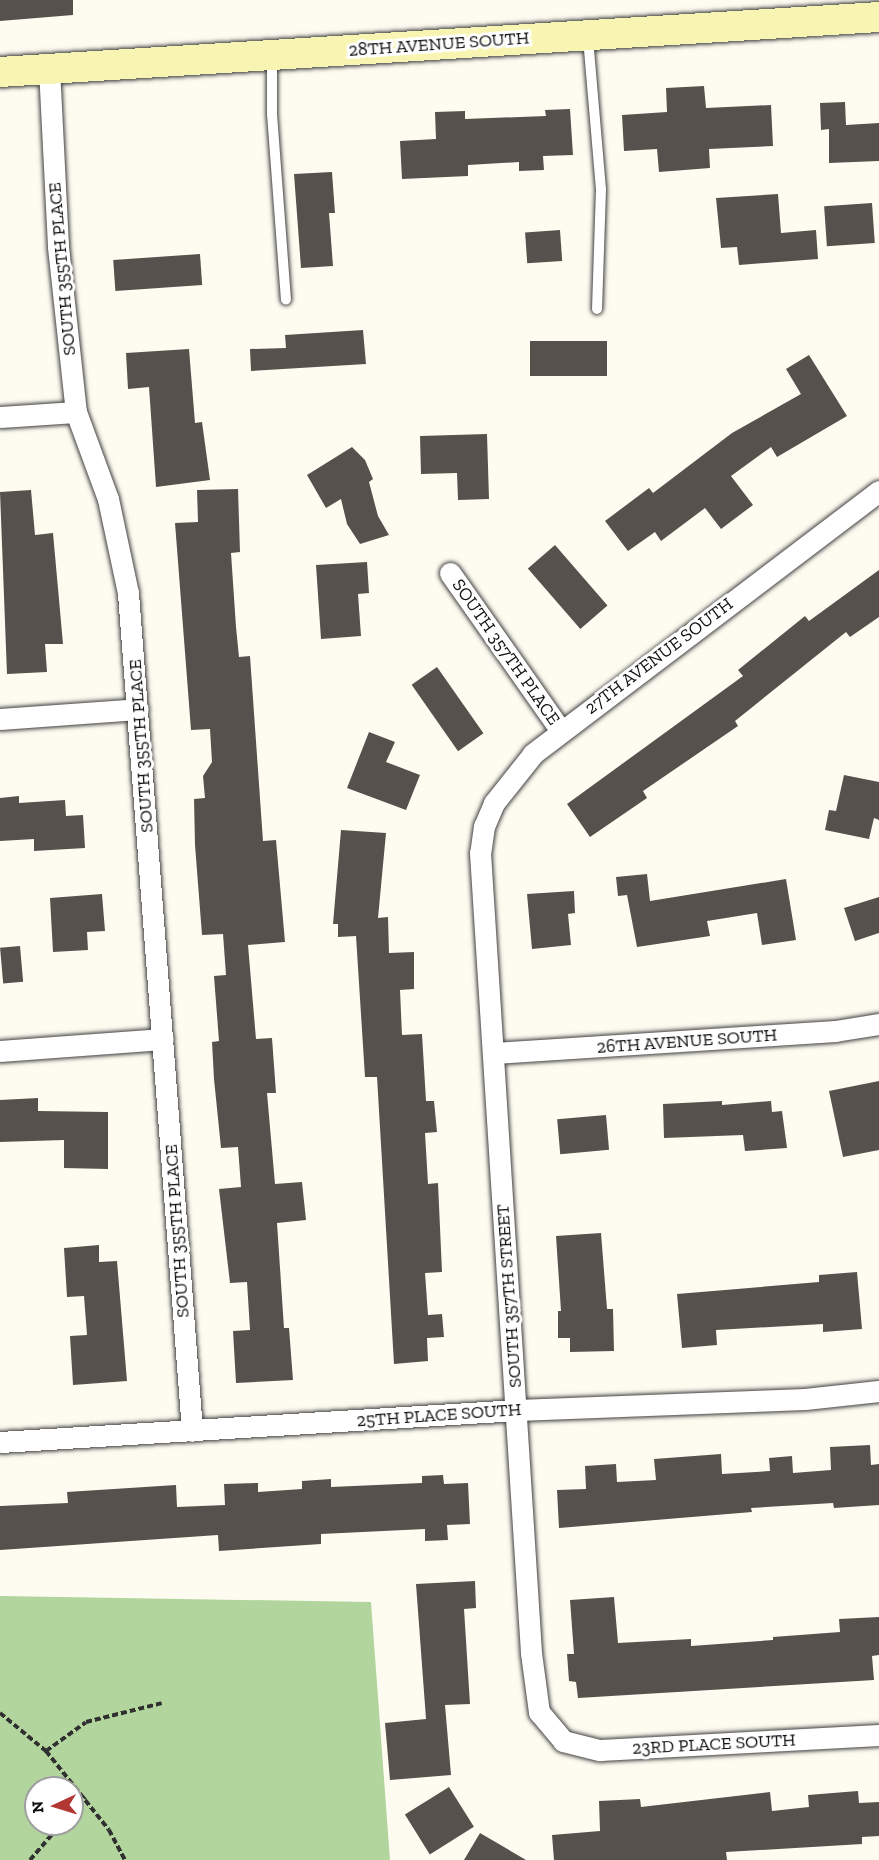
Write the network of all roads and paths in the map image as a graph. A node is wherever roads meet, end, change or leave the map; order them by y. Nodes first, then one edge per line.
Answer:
1 (879, 17) edge
2 (587, 35) junction
3 (272, 54) junction
4 (49, 68) junction
5 (0, 72) edge
6 (286, 299) dead end
7 (597, 309) dead end
8 (76, 412) junction
9 (0, 417) edge
10 (879, 491) edge
11 (450, 573) dead end
12 (138, 709) junction
13 (0, 719) edge
14 (561, 731) junction
15 (480, 853) joint
16 (879, 1024) edge
17 (163, 1040) junction
18 (0, 1051) edge
19 (494, 1053) junction
20 (879, 1391) edge
21 (517, 1410) junction
22 (192, 1431) junction
23 (0, 1442) edge
24 (162, 1703) dead end
25 (0, 1713) edge
26 (553, 1734) joint
27 (879, 1735) edge
28 (46, 1751) junction
29 (85, 1797) joint
30 (51, 1836) edge
31 (30, 1860) edge
32 (125, 1860) edge

1 - 2 street, 28TH AVENUE SOUTH
2 - 3 street, 28TH AVENUE SOUTH
2 - 7 lane
3 - 4 street, 28TH AVENUE SOUTH
3 - 6 lane
4 - 5 street, 28TH AVENUE SOUTH
4 - 8 street, SOUTH 355TH PLACE
8 - 9 street
8 - 12 street, SOUTH 355TH PLACE
10 - 14 street, 27TH AVENUE SOUTH
11 - 14 street, SOUTH 357TH PLACE
12 - 13 street
12 - 17 street, SOUTH 355TH PLACE
14 - 15 street, 27TH AVENUE SOUTH
15 - 19 street, SOUTH 357TH STREET
16 - 19 street, 26TH AVENUE SOUTH
17 - 18 street
17 - 22 street, SOUTH 355TH PLACE
19 - 21 street, SOUTH 357TH STREET
20 - 21 street, 25TH PLACE SOUTH
21 - 22 street, 25TH PLACE SOUTH
21 - 26 street, SOUTH 357TH STREET
22 - 23 street, 25TH PLACE SOUTH
24 - 28 path
25 - 28 path
26 - 27 street, 23RD PLACE SOUTH
28 - 29 path
29 - 32 path
30 - 31 path

